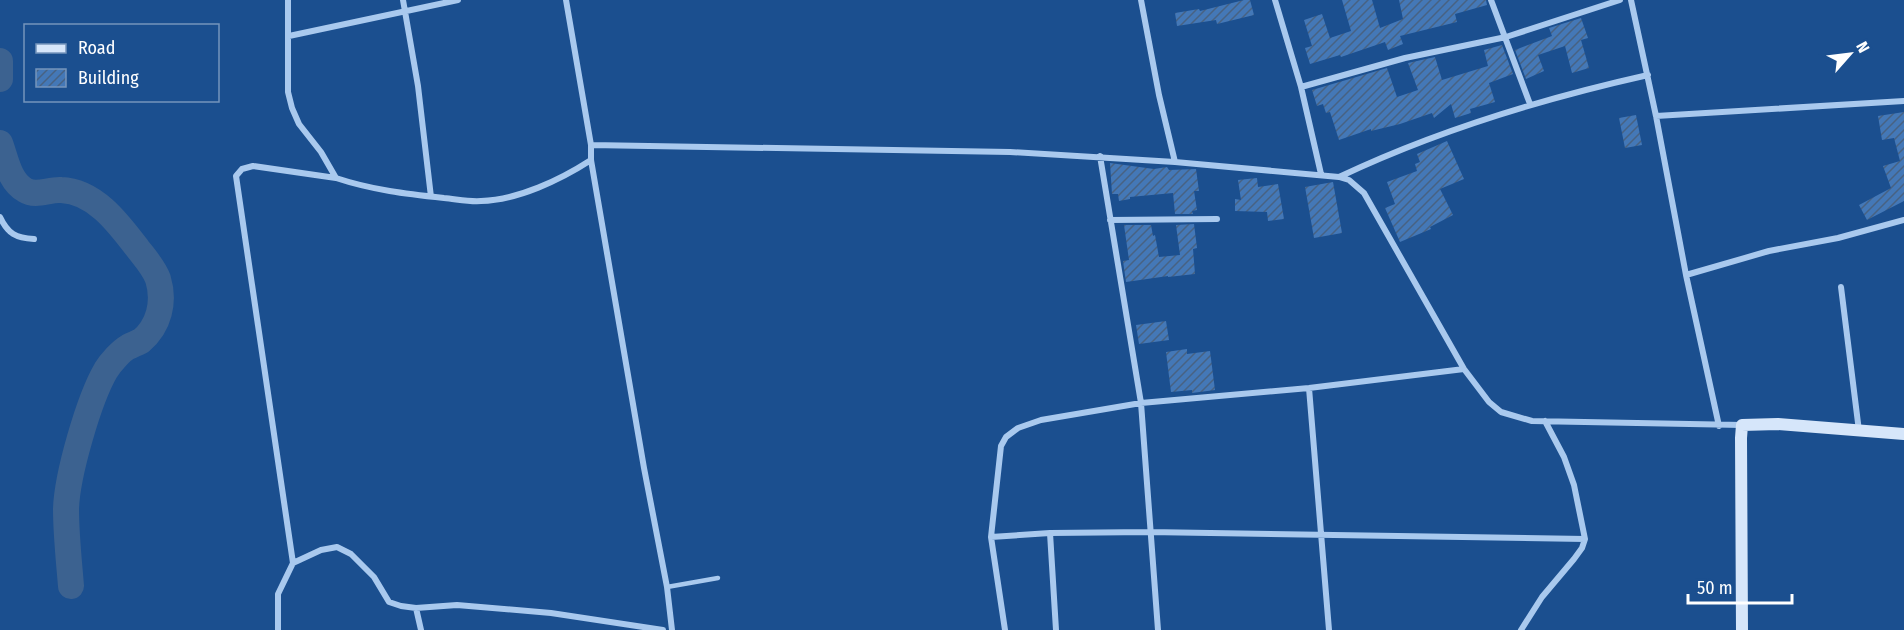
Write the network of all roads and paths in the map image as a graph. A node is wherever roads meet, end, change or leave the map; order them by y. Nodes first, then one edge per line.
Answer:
1 (288, 0) edge
2 (403, 0) edge
3 (458, 0) edge
4 (566, 0) edge
5 (1141, 0) edge
6 (1275, 0) edge
7 (1491, 0) edge
8 (1620, 0) edge
9 (1631, 0) edge
10 (405, 11) junction
11 (289, 36) junction
12 (1506, 37) junction
13 (1648, 75) junction
14 (1301, 87) junction
15 (1904, 100) edge
16 (1530, 104) junction
17 (1656, 116) junction
18 (591, 145) junction
19 (1100, 156) junction
20 (591, 160) junction
21 (1175, 162) junction
22 (1321, 174) junction
23 (1339, 177) junction
24 (336, 178) junction
25 (431, 197) junction
26 (0, 217) edge
27 (1217, 219) dead end
28 (1110, 220) junction
29 (1904, 220) edge
30 (34, 239) dead end
31 (1686, 275) junction
32 (1841, 287) dead end
33 (1464, 369) junction
34 (1309, 388) junction
35 (1141, 403) junction
36 (1545, 421) junction
37 (1742, 425) junction
38 (1719, 426) junction
39 (1859, 432) junction
40 (1904, 434) edge
41 (1149, 532) junction
42 (1050, 533) junction
43 (1321, 535) junction
44 (991, 537) junction
45 (1585, 539) junction
46 (293, 563) junction
47 (718, 578) dead end
48 (667, 587) junction
49 (416, 608) junction
50 (593, 620) junction
51 (278, 630) edge
52 (421, 630) edge
53 (594, 630) edge
54 (663, 630) edge
55 (672, 630) edge
56 (1005, 630) edge
57 (1056, 630) edge
58 (1158, 630) edge
59 (1329, 630) edge
60 (1521, 630) edge
61 (1742, 630) edge

1 - 11 street
2 - 10 street
3 - 10 street
4 - 18 street
5 - 21 street
6 - 14 street
7 - 12 street
8 - 12 street
9 - 13 street
10 - 11 street
10 - 25 street
11 - 24 street
12 - 14 street
12 - 16 street
13 - 16 street
13 - 17 street
14 - 22 street
15 - 17 street
16 - 23 street
17 - 31 street
18 - 19 street
18 - 20 street
19 - 21 street
19 - 28 street
20 - 25 street
20 - 48 street
21 - 22 street
22 - 23 street
23 - 33 street
24 - 25 street
24 - 46 street
26 - 30 street
27 - 28 street
28 - 35 street
29 - 31 street
31 - 38 street
32 - 39 street
33 - 34 street
33 - 36 street
34 - 35 street
34 - 43 street
35 - 41 street
35 - 44 street
36 - 38 street
36 - 45 street
37 - 38 street
37 - 39 street
37 - 61 street
39 - 40 street
41 - 42 street
41 - 43 street
41 - 58 street
42 - 44 street
42 - 57 street
43 - 45 street
43 - 59 street
44 - 56 street
45 - 60 street
46 - 49 street
46 - 51 street
47 - 48 lane
48 - 55 street
49 - 50 street
49 - 52 street
50 - 53 street
50 - 54 street

